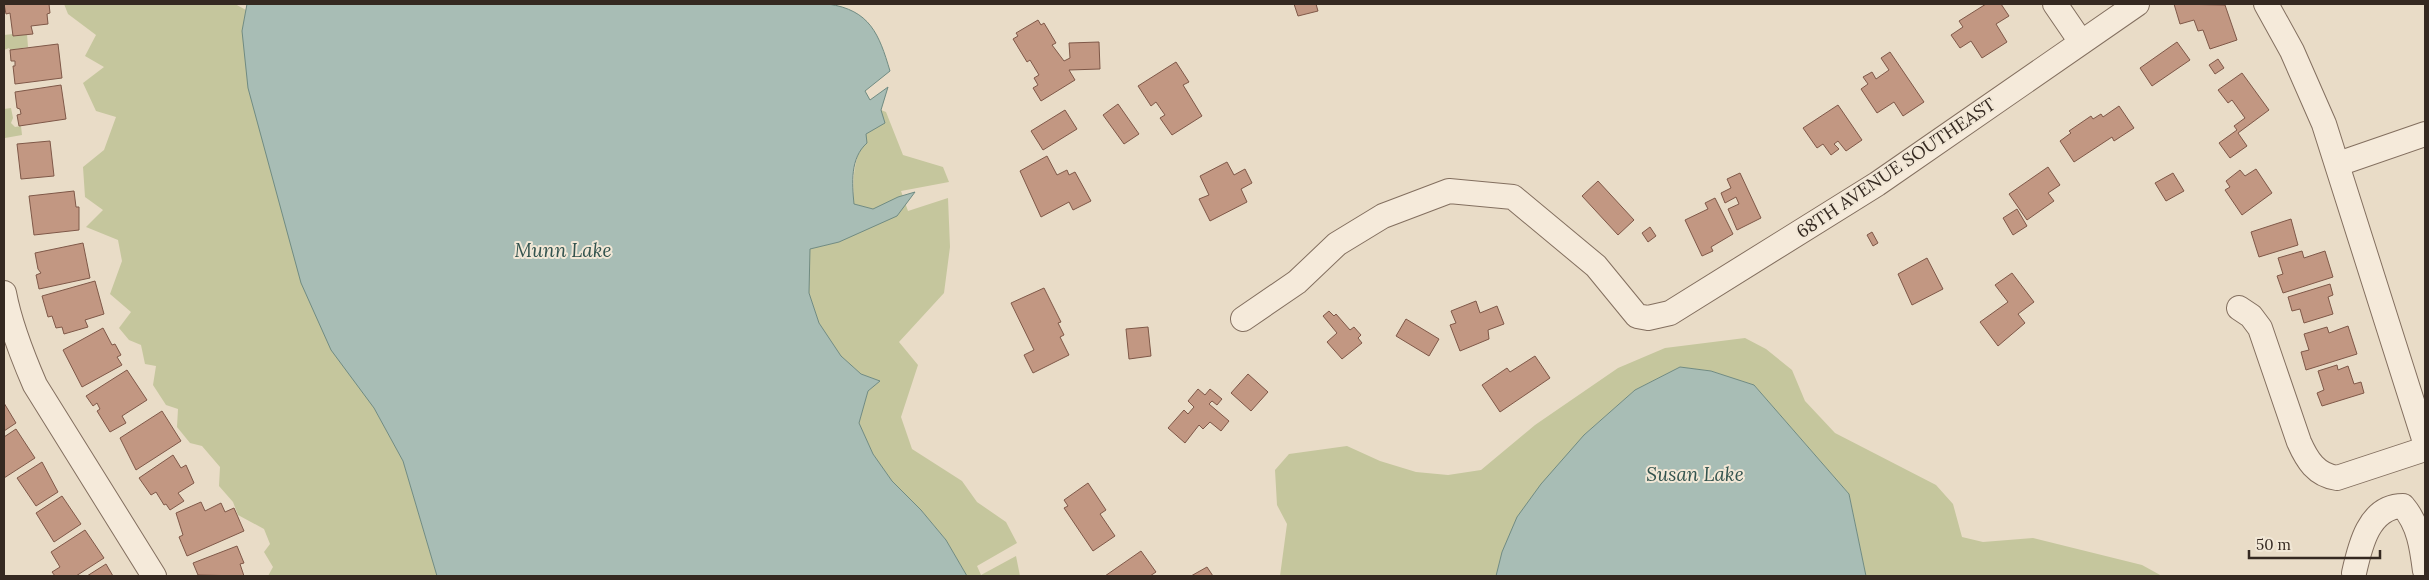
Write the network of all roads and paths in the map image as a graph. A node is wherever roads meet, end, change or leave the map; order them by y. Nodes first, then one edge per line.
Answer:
1 (2055, 4) edge
2 (2137, 4) edge
3 (2266, 4) edge
4 (2081, 42) junction
5 (2425, 134) edge
6 (2338, 164) junction
7 (4, 293) edge
8 (2239, 308) dead end
9 (1244, 319) dead end
10 (2425, 442) edge
11 (2425, 449) edge
12 (2425, 571) edge
13 (2354, 573) dead end
14 (154, 576) edge

1 - 4 street
2 - 4 street, 68TH AVENUE SOUTHEAST
3 - 6 street
4 - 9 street, 68TH AVENUE SOUTHEAST
5 - 6 street
6 - 10 street
7 - 14 street
8 - 11 street
12 - 13 street

